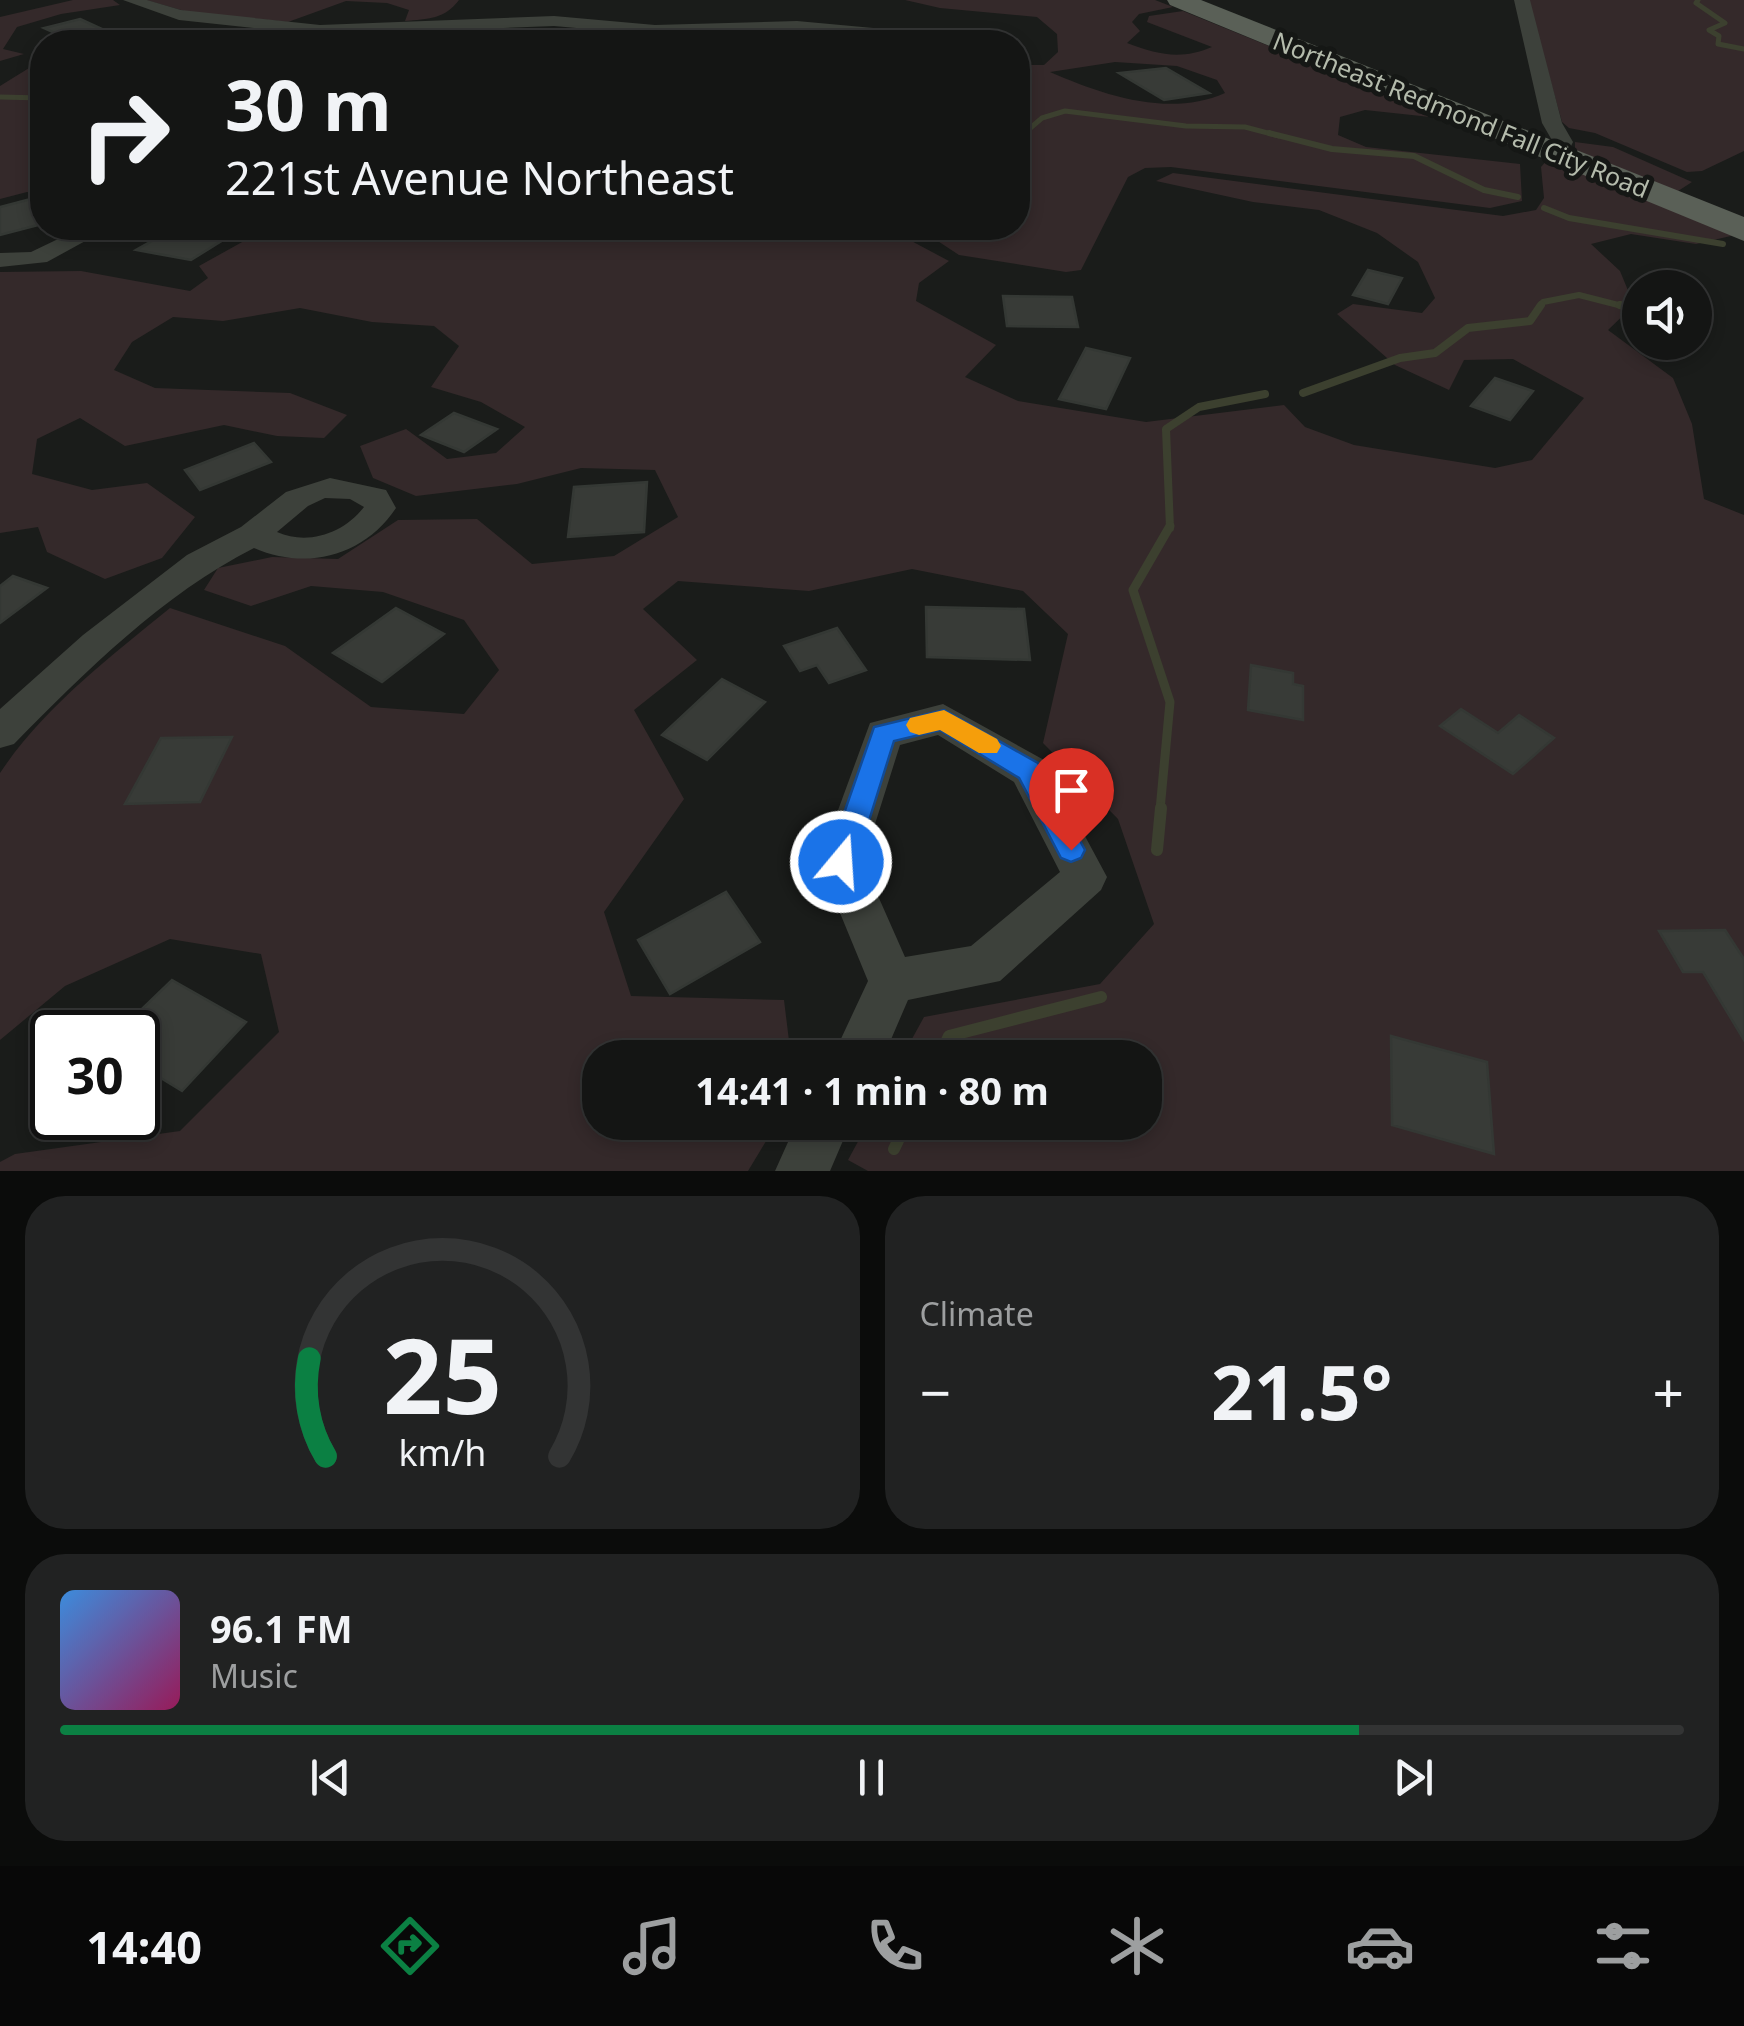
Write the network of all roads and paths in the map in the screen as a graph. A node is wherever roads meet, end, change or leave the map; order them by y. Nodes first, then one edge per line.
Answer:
1 (131, 0) edge
2 (1179, 0) edge
3 (1522, 0) edge
4 (468, 6) dead end
5 (453, 24) junction
6 (320, 30) joint
7 (655, 30) edge
8 (737, 30) edge
9 (866, 30) edge
10 (1558, 154) junction
11 (1744, 230) edge
12 (75, 240) edge
13 (0, 260) edge
14 (256, 533) dead end
15 (0, 732) edge
16 (892, 982) junction
17 (865, 1040) edge
18 (817, 1140) edge
19 (802, 1171) edge

1 - 6 street
2 - 10 main road, Northeast Redmond Fall City Road
3 - 10 street
4 - 5 street
5 - 6 street
5 - 7 street
8 - 9 street
10 - 11 main road, Northeast Redmond Fall City Road
12 - 13 street
14 - 15 street
16 - 16 street
16 - 17 street
18 - 19 street

